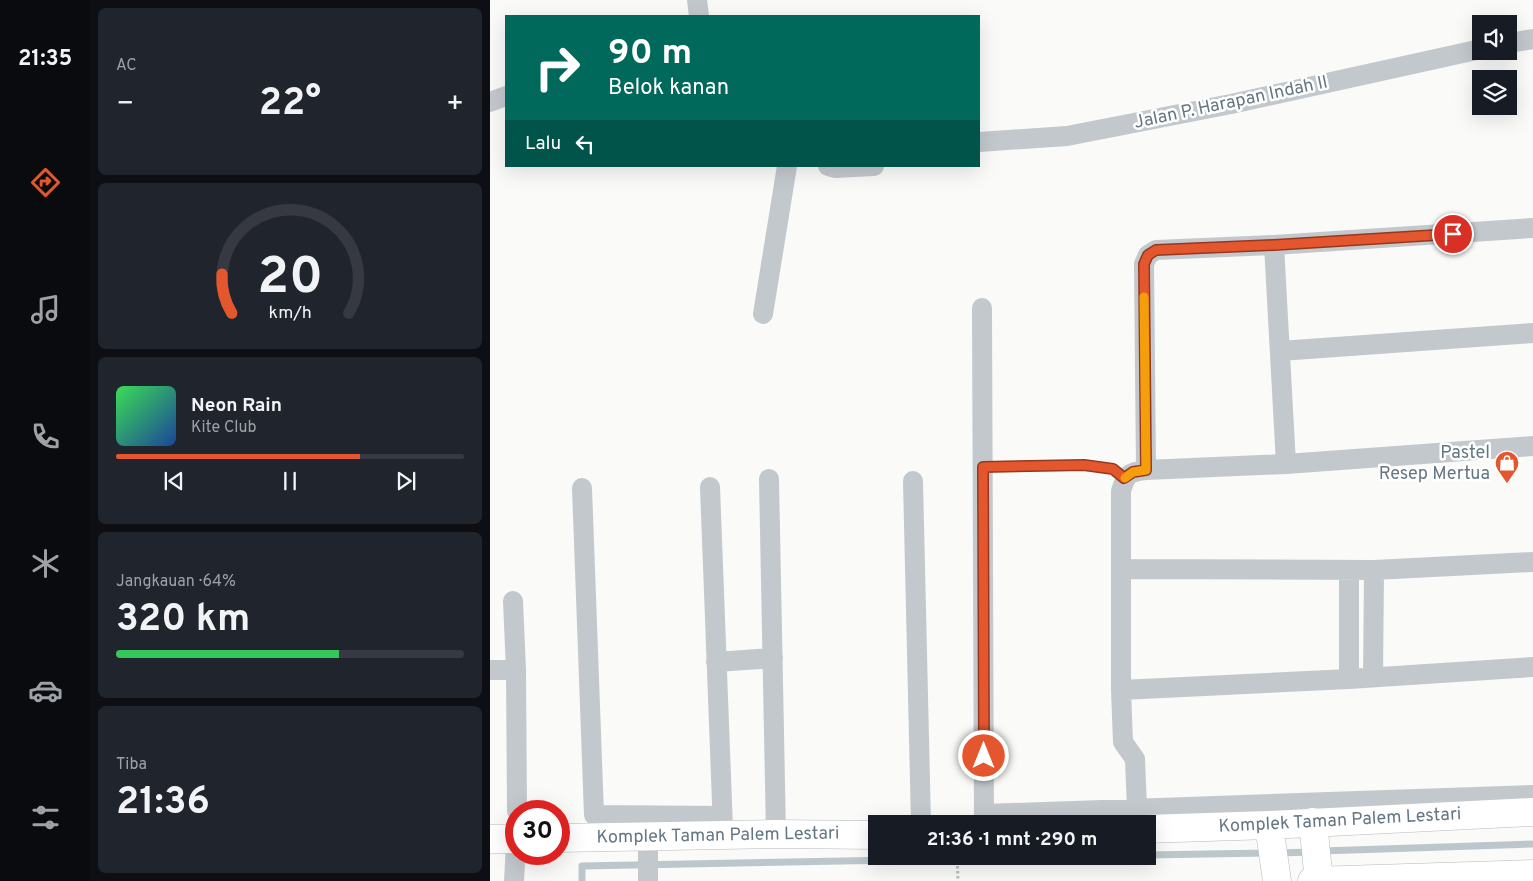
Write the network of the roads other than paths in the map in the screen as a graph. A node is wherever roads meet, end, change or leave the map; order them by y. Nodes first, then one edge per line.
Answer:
1 (697, 0) edge
2 (699, 15) edge
3 (1533, 39) edge
4 (1517, 42) edge
5 (1472, 51) edge
6 (505, 96) edge
7 (490, 102) edge
8 (980, 142) edge
9 (787, 167) edge
10 (832, 167) edge
11 (854, 167) edge
12 (1533, 228) edge
13 (1274, 245) junction
14 (982, 308) dead end
15 (763, 314) dead end
16 (1533, 333) edge
17 (1280, 351) junction
18 (1533, 446) edge
19 (1286, 464) junction
20 (983, 467) junction
21 (1146, 470) junction
22 (770, 478) dead end
23 (1124, 478) junction
24 (913, 481) dead end
25 (710, 487) dead end
26 (582, 488) dead end
27 (1533, 562) edge
28 (1122, 569) junction
29 (1348, 570) junction
30 (1374, 570) junction
31 (513, 600) dead end
32 (773, 658) junction
33 (716, 662) junction
34 (1533, 667) edge
35 (490, 670) edge
36 (516, 670) junction
37 (1373, 677) junction
38 (1350, 678) junction
39 (1122, 690) junction
40 (1533, 795) edge
41 (517, 800) edge
42 (1533, 812) edge
43 (921, 815) edge
44 (984, 815) edge
45 (1142, 815) edge
46 (1156, 819) edge
47 (1269, 823) junction
48 (722, 826) junction
49 (1313, 827) junction
50 (776, 834) junction
51 (868, 835) edge
52 (490, 839) edge
53 (505, 839) edge
54 (570, 839) edge
55 (649, 845) junction
56 (515, 865) edge
57 (1533, 874) edge
58 (1276, 875) edge
59 (1317, 877) edge
60 (1351, 880) edge
61 (514, 881) edge
62 (648, 881) edge

1 - 2 street
3 - 4 street
5 - 8 street, Jalan P. Harapan Indah II
6 - 7 street
9 - 15 street
10 - 11 street
12 - 13 street
13 - 17 street
13 - 21 street
14 - 20 street
16 - 17 street
17 - 19 street
18 - 19 street
19 - 21 street
20 - 23 lane
20 - 44 street
21 - 23 street
22 - 32 street
23 - 28 street
24 - 43 street
25 - 33 street
26 - 48 street
27 - 30 street
28 - 29 street
28 - 39 street
29 - 30 street
29 - 38 street
30 - 37 street
31 - 36 street
32 - 33 street
32 - 50 street
33 - 48 street
34 - 37 street
35 - 36 street
36 - 41 street
37 - 38 street
38 - 39 street
39 - 45 street
40 - 47 street
42 - 49 street, Komplek Taman Palem Lestari
46 - 47 street, Komplek Taman Palem Lestari
47 - 49 street, Komplek Taman Palem Lestari
47 - 58 street
48 - 50 street, Komplek Taman Palem Lestari
48 - 55 street, Komplek Taman Palem Lestari
49 - 59 street
50 - 51 street, Komplek Taman Palem Lestari
52 - 53 street
54 - 55 street, Komplek Taman Palem Lestari
55 - 62 street
56 - 61 street
57 - 60 street
59 - 60 street

